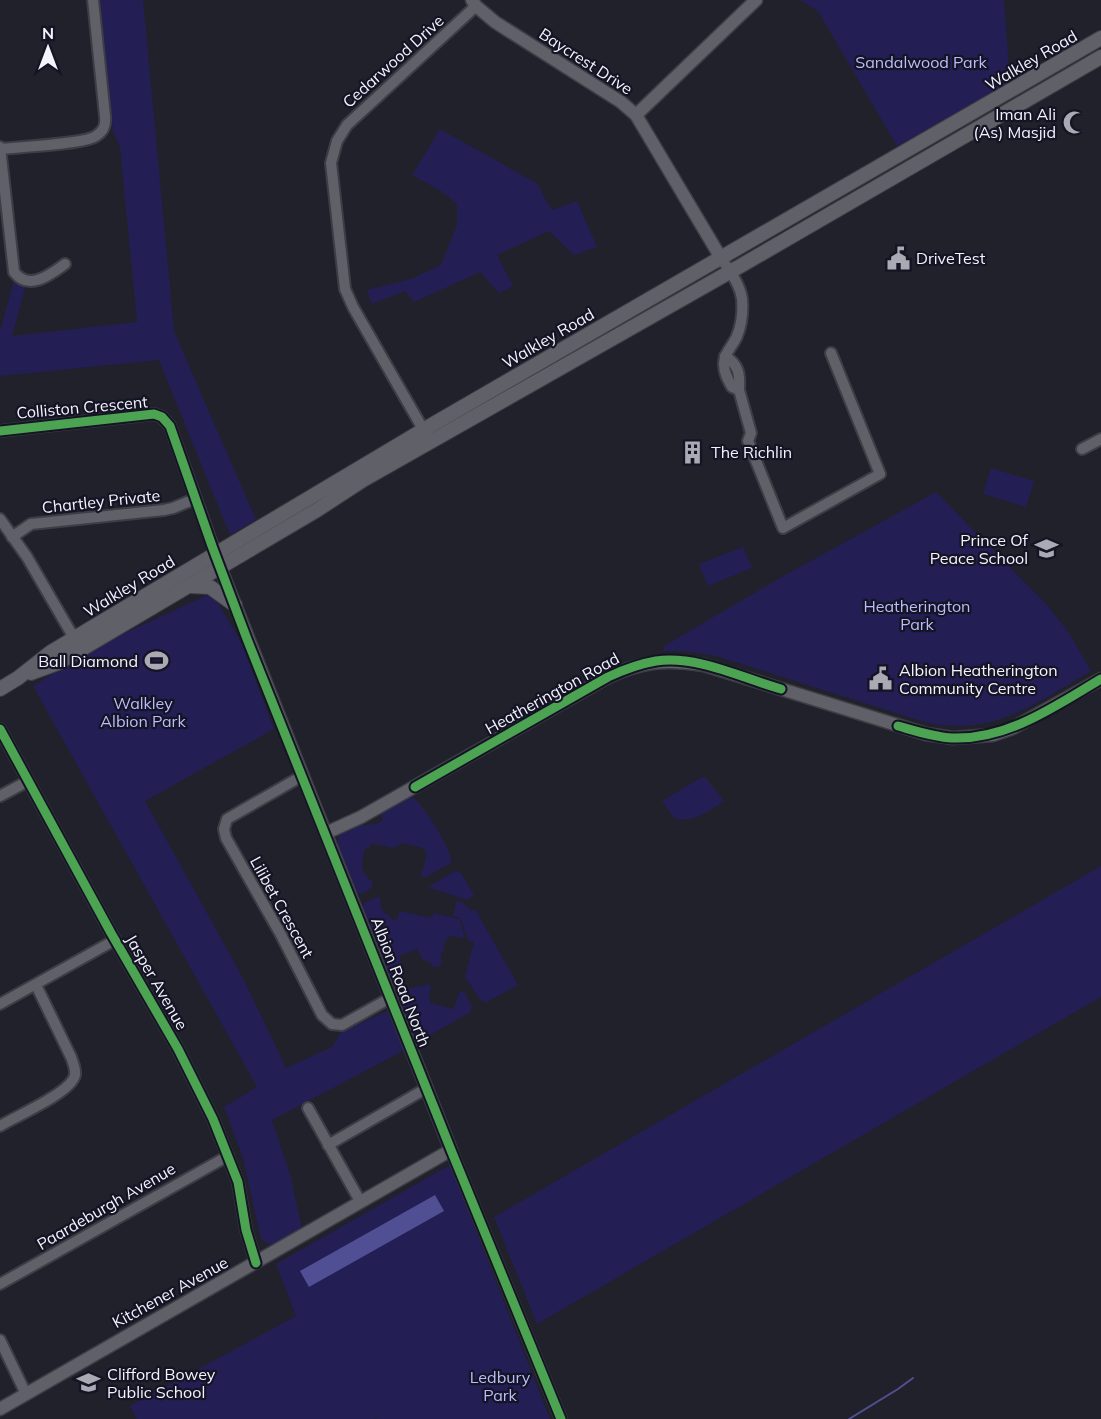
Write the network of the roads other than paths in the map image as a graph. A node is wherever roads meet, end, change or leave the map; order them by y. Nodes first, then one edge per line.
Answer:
1 (93, 0) edge
2 (756, 0) edge
3 (474, 3) edge
4 (1101, 38) edge
5 (1101, 57) edge
6 (636, 115) junction
7 (0, 148) edge
8 (721, 258) junction
9 (65, 264) dead end
10 (730, 272) junction
11 (831, 353) dead end
12 (423, 429) junction
13 (0, 430) edge
14 (1101, 440) edge
15 (431, 442) junction
16 (1082, 449) dead end
17 (195, 499) junction
18 (0, 519) edge
19 (12, 537) junction
20 (218, 561) junction
21 (188, 586) junction
22 (235, 605) junction
23 (74, 638) junction
24 (18, 678) junction
25 (1101, 679) edge
26 (0, 689) edge
27 (0, 729) edge
28 (302, 776) junction
29 (27, 781) junction
30 (0, 796) edge
31 (326, 833) junction
32 (115, 940) junction
33 (36, 985) junction
34 (390, 998) junction
35 (0, 1004) edge
36 (427, 1088) junction
37 (308, 1108) dead end
38 (0, 1125) edge
39 (328, 1145) junction
40 (451, 1150) junction
41 (228, 1156) junction
42 (360, 1201) junction
43 (256, 1263) junction
44 (0, 1284) edge
45 (0, 1340) edge
46 (26, 1394) junction
47 (0, 1409) edge
48 (561, 1419) edge

1 - 7 street
2 - 6 street
3 - 6 street, Baycrest Drive
3 - 12 street, Cedarwood Drive
4 - 8 main road, Walkley Road
5 - 10 main road, Walkley Road
6 - 8 street, Baycrest Drive
7 - 9 street
8 - 10 street
8 - 12 main road, Walkley Road
10 - 11 street
10 - 15 main road, Walkley Road
12 - 15 street, Cedarwood Drive
12 - 20 main road, Walkley Road
13 - 17 street, Colliston Crescent
14 - 16 street
15 - 20 main road, Walkley Road
17 - 19 street, Chartley Private
17 - 20 street, Colliston Crescent
18 - 19 street
19 - 23 street
20 - 21 main road, Walkley Road
20 - 22 street, Albion Road North
20 - 23 main road, Walkley Road
21 - 22 main road
21 - 24 main road, Walkley Road
22 - 28 street, Albion Road North
23 - 24 main road, Walkley Road
24 - 26 main road, Walkley Road
25 - 31 street, Heatherington Road
27 - 29 street, Jasper Avenue
28 - 31 street, Albion Road North
28 - 34 street, Lilibet Crescent
29 - 30 street
29 - 32 street, Jasper Avenue
31 - 34 street, Albion Road North
32 - 33 street
32 - 41 street, Jasper Avenue
33 - 35 street
33 - 38 street
34 - 36 street, Albion Road North
36 - 39 street
36 - 40 street, Albion Road North
37 - 39 street
39 - 42 street
40 - 42 street, Kitchener Avenue
40 - 48 street, Albion Road North
41 - 43 street, Jasper Avenue
41 - 44 street, Paardeburgh Avenue
42 - 43 street, Kitchener Avenue
43 - 46 street, Kitchener Avenue
45 - 46 street
46 - 47 street, Kitchener Avenue

